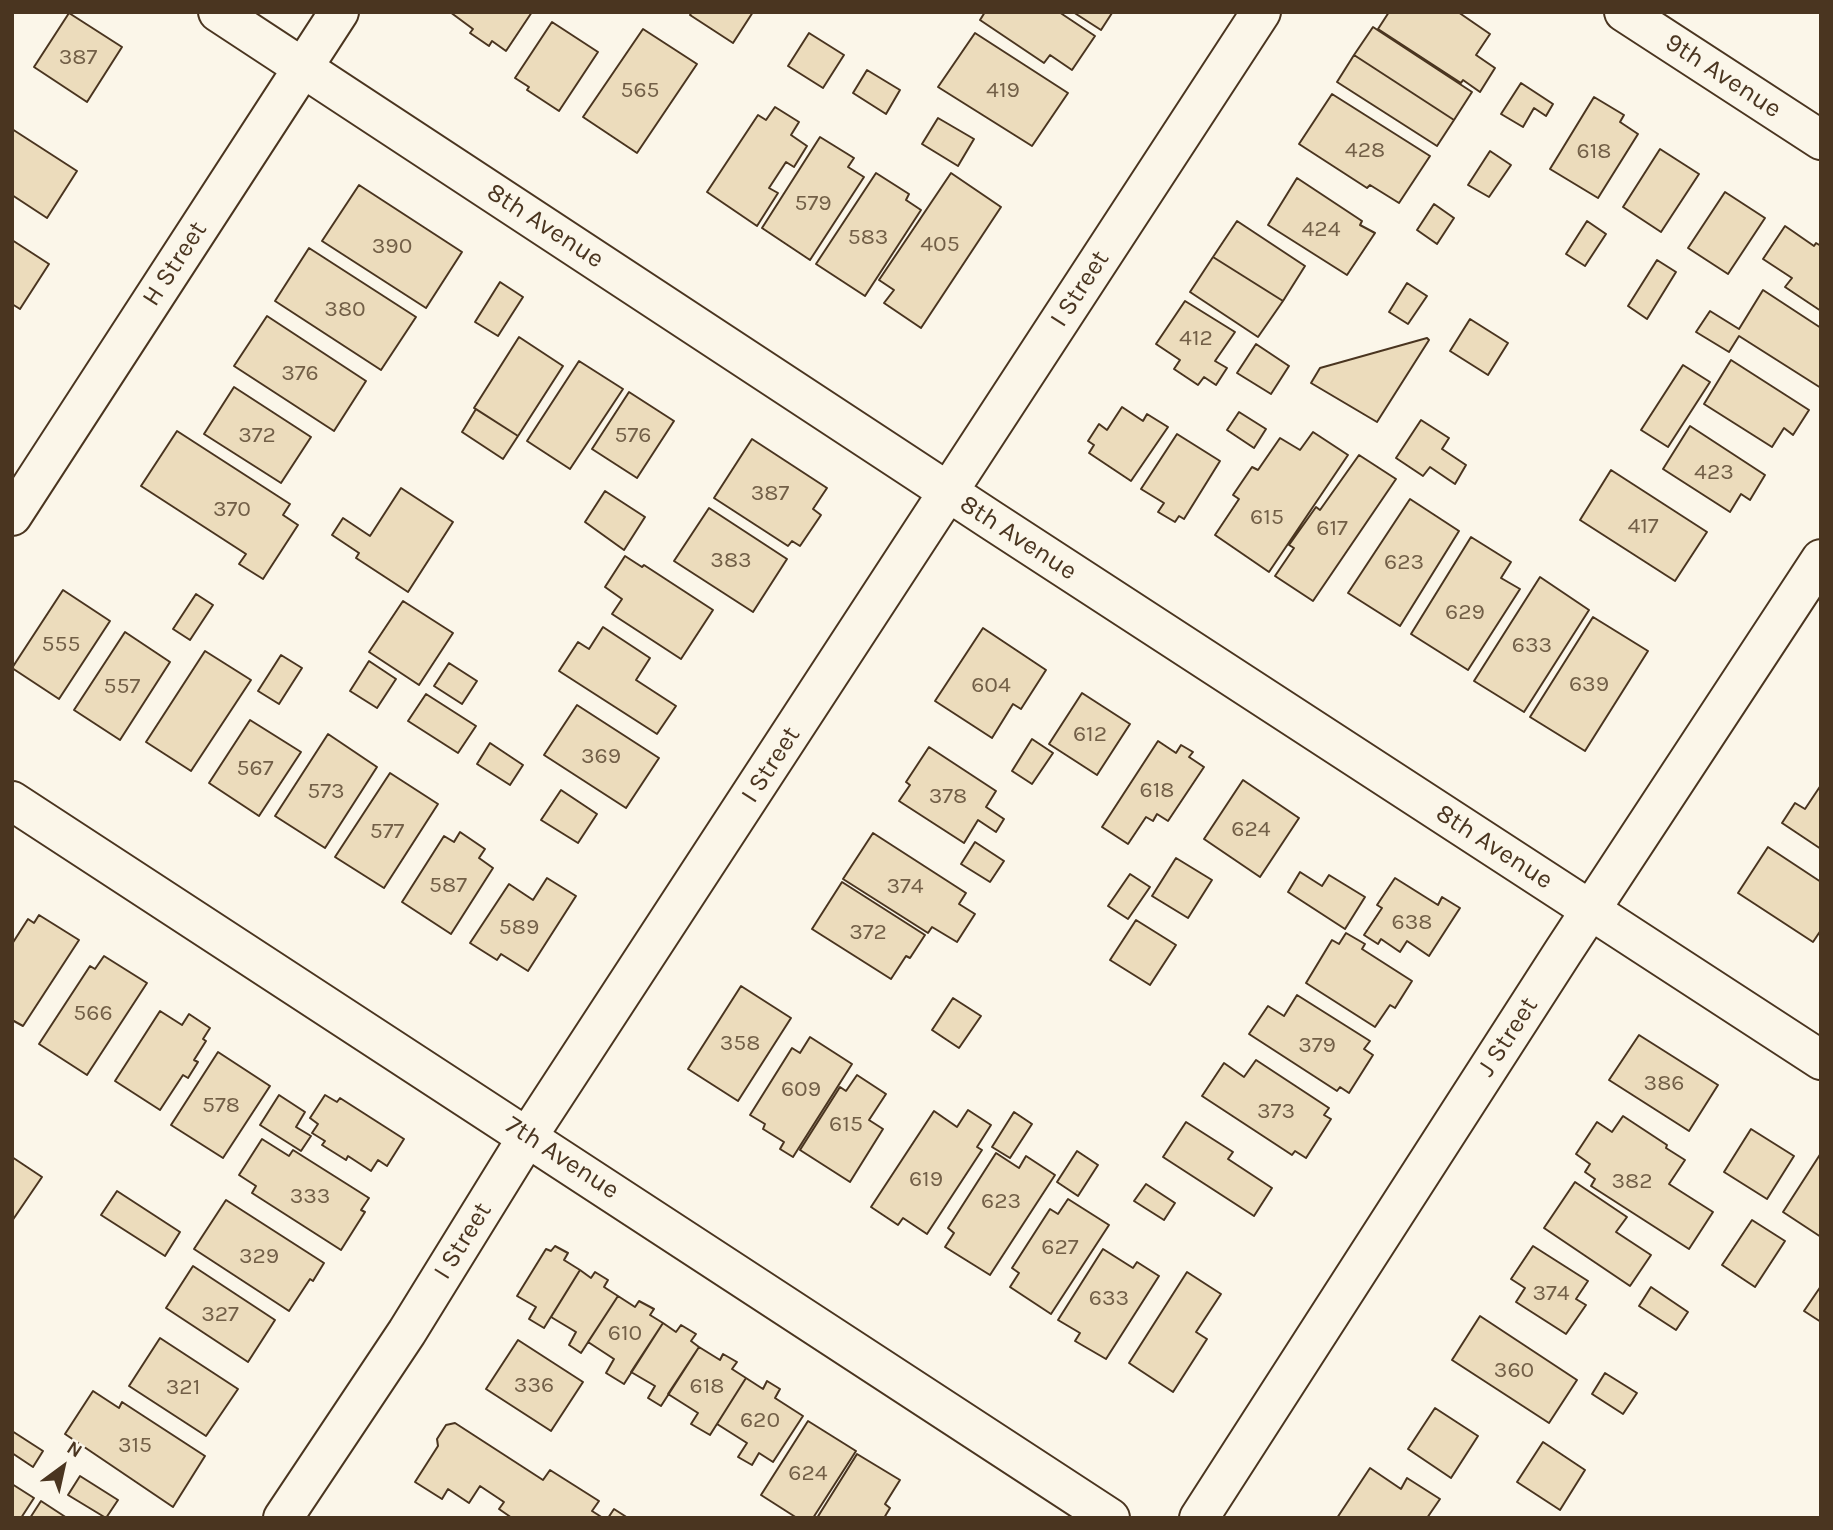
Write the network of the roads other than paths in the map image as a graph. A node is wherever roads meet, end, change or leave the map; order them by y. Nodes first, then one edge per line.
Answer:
1 (218, 12) edge
2 (339, 12) edge
3 (1261, 12) edge
4 (1624, 12) edge
5 (303, 66) junction
6 (1821, 140) edge
7 (949, 492) junction
8 (12, 516) edge
9 (1821, 559) edge
10 (12, 801) edge
11 (1591, 911) junction
12 (1821, 1060) edge
13 (528, 1136) junction
14 (284, 1518) edge
15 (1110, 1518) edge
16 (1199, 1518) edge

1 - 5 street, 8th Avenue
2 - 5 street, H Street
3 - 7 street, I Street
4 - 6 street, 9th Avenue
5 - 7 street, 8th Avenue
5 - 8 street, H Street
7 - 11 street, 8th Avenue
7 - 13 street, I Street
9 - 11 street, J Street
10 - 13 street, 7th Avenue
11 - 12 street, 8th Avenue
11 - 16 street, J Street
13 - 14 street, I Street
13 - 15 street, 7th Avenue

